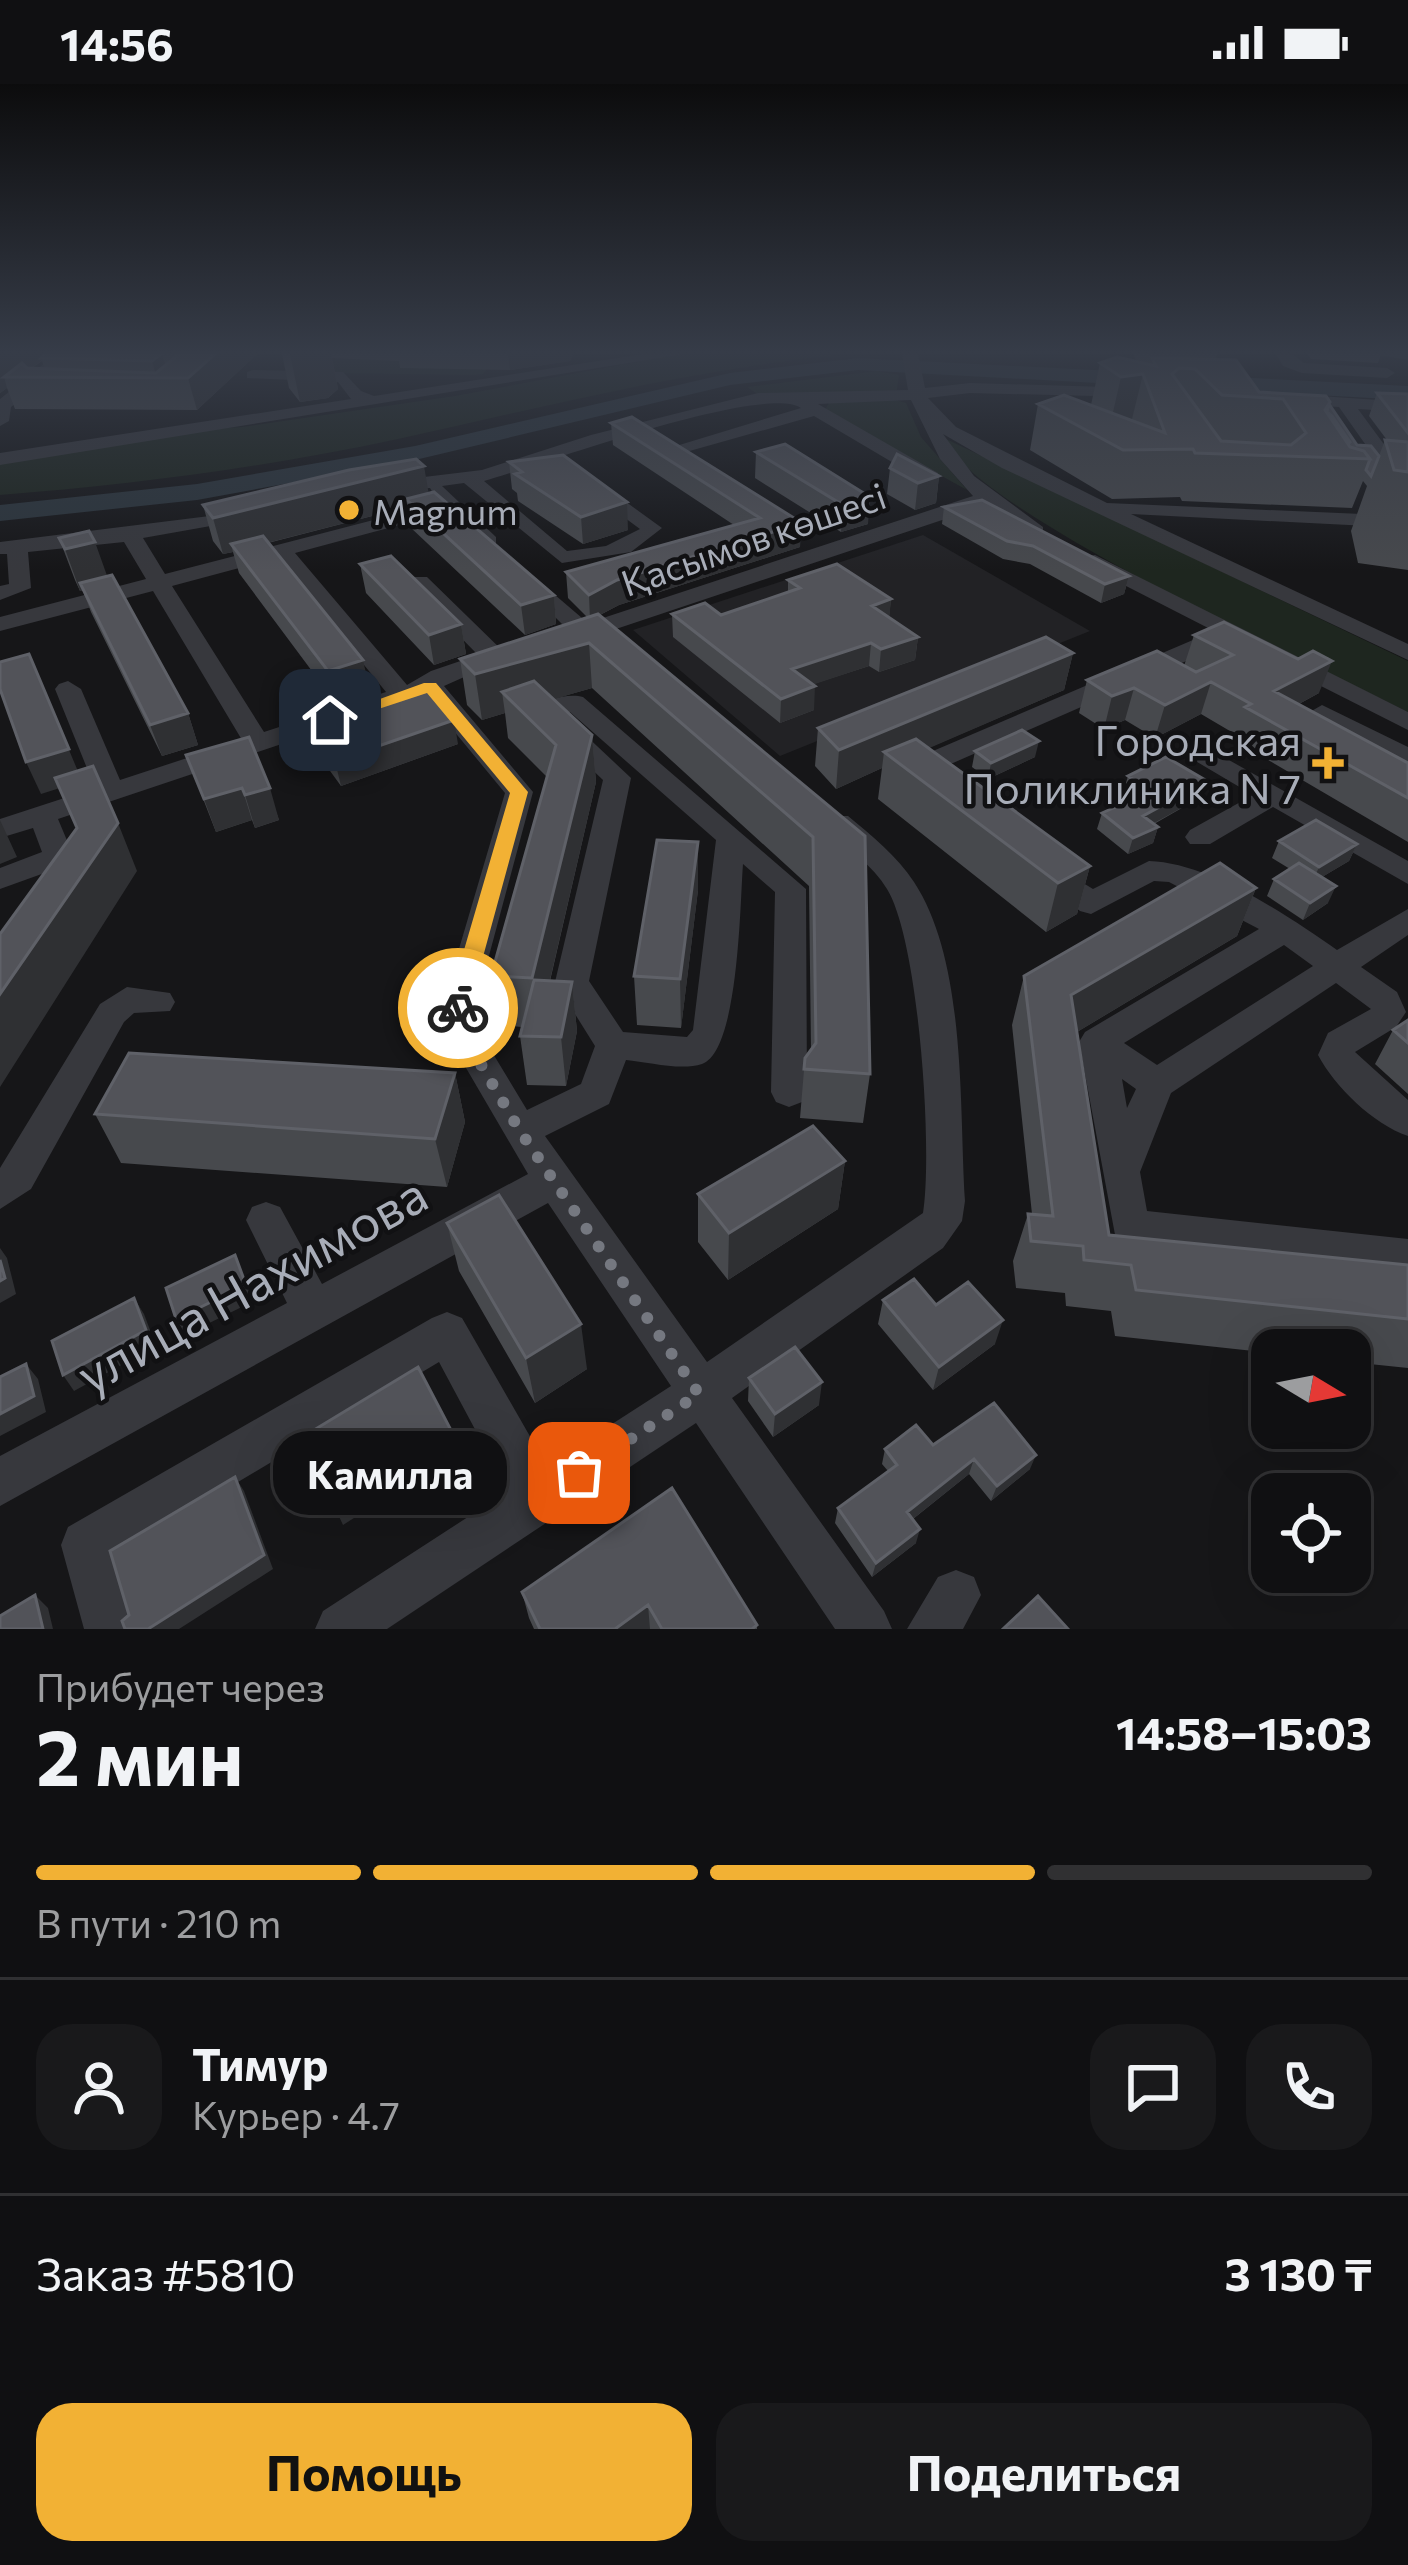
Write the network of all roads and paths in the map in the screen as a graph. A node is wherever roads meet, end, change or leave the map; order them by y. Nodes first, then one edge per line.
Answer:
1 (172, 426) edge
2 (217, 426) edge
3 (666, 426) edge
4 (743, 426) edge
5 (843, 426) edge
6 (938, 426) edge
7 (1346, 426) edge
8 (1354, 426) edge
9 (940, 431) junction
10 (175, 433) junction
11 (1355, 449) edge
12 (0, 458) edge
13 (712, 479) edge
14 (429, 482) junction
15 (477, 484) junction
16 (1408, 491) edge
17 (364, 492) edge
18 (986, 498) junction
19 (453, 505) junction
20 (1104, 507) junction
21 (270, 510) edge
22 (1222, 512) junction
23 (1408, 522) edge
24 (130, 535) junction
25 (489, 541) edge
26 (8, 548) edge
27 (284, 552) junction
28 (523, 574) edge
29 (419, 582) edge
30 (158, 583) junction
31 (0, 593) edge
32 (610, 623) edge
33 (0, 624) edge
34 (1233, 632) junction
35 (1408, 634) edge
36 (516, 651) junction
37 (1408, 653) edge
38 (68, 689) dead end
39 (416, 691) junction
40 (1408, 722) edge
41 (258, 743) junction
42 (1197, 750) dead end
43 (1408, 758) edge
44 (929, 770) edge
45 (1408, 781) edge
46 (111, 792) junction
47 (805, 795) edge
48 (1274, 795) junction
49 (41, 815) junction
50 (0, 829) edge
51 (731, 836) junction
52 (1200, 837) dead end
53 (1020, 850) edge
54 (59, 857) junction
55 (1408, 874) edge
56 (0, 879) edge
57 (1203, 886) junction
58 (1165, 908) edge
59 (41, 920) edge
60 (1408, 920) edge
61 (1285, 929) junction
62 (1339, 965) junction
63 (158, 1002) dead end
64 (1097, 1042) junction
65 (614, 1045) junction
66 (1156, 1084) junction
67 (789, 1092) dead end
68 (1408, 1121) edge
69 (520, 1131) junction
70 (1120, 1172) junction
71 (554, 1180) junction
72 (0, 1192) edge
73 (266, 1220) dead end
74 (1408, 1258) edge
75 (313, 1311) junction
76 (699, 1394) junction
77 (0, 1482) edge
78 (539, 1499) junction
79 (110, 1629) edge
80 (341, 1629) edge
81 (866, 1629) edge

1 - 10 street
2 - 10 street
3 - 15 street
4 - 13 street
5 - 18 street
6 - 9 street
7 - 11 street
8 - 16 street
9 - 18 street
9 - 20 street
10 - 12 street
14 - 15 street
14 - 17 street
14 - 19 street
15 - 15 street
18 - 32 street, Қасымов көшесі
18 - 34 street
19 - 25 street
19 - 27 street
20 - 22 street
20 - 37 street
21 - 24 street
22 - 23 street
22 - 35 street
24 - 26 street
24 - 30 street
26 - 31 street
27 - 30 street
27 - 39 street
28 - 36 street
29 - 36 street
30 - 33 street
30 - 41 street
34 - 40 street
34 - 44 street
36 - 39 street
38 - 46 street
39 - 41 street
39 - 69 street
41 - 46 street
42 - 48 street
43 - 45 street
46 - 49 street
47 - 76 street
48 - 52 street
48 - 55 street
49 - 50 street
49 - 54 street
51 - 65 street
51 - 65 street
51 - 67 street
53 - 57 street
54 - 56 street
54 - 59 street
57 - 58 street
57 - 61 street
60 - 62 street
61 - 62 street
61 - 64 street
62 - 66 street
62 - 68 street
63 - 72 street
64 - 66 street
64 - 70 street
65 - 69 street
66 - 70 street
69 - 71 street
70 - 74 street
71 - 75 street, улица Нахимова
71 - 76 street
73 - 75 street
75 - 77 street, улица Нахимова
76 - 78 street
76 - 81 street
78 - 79 street
78 - 80 street

